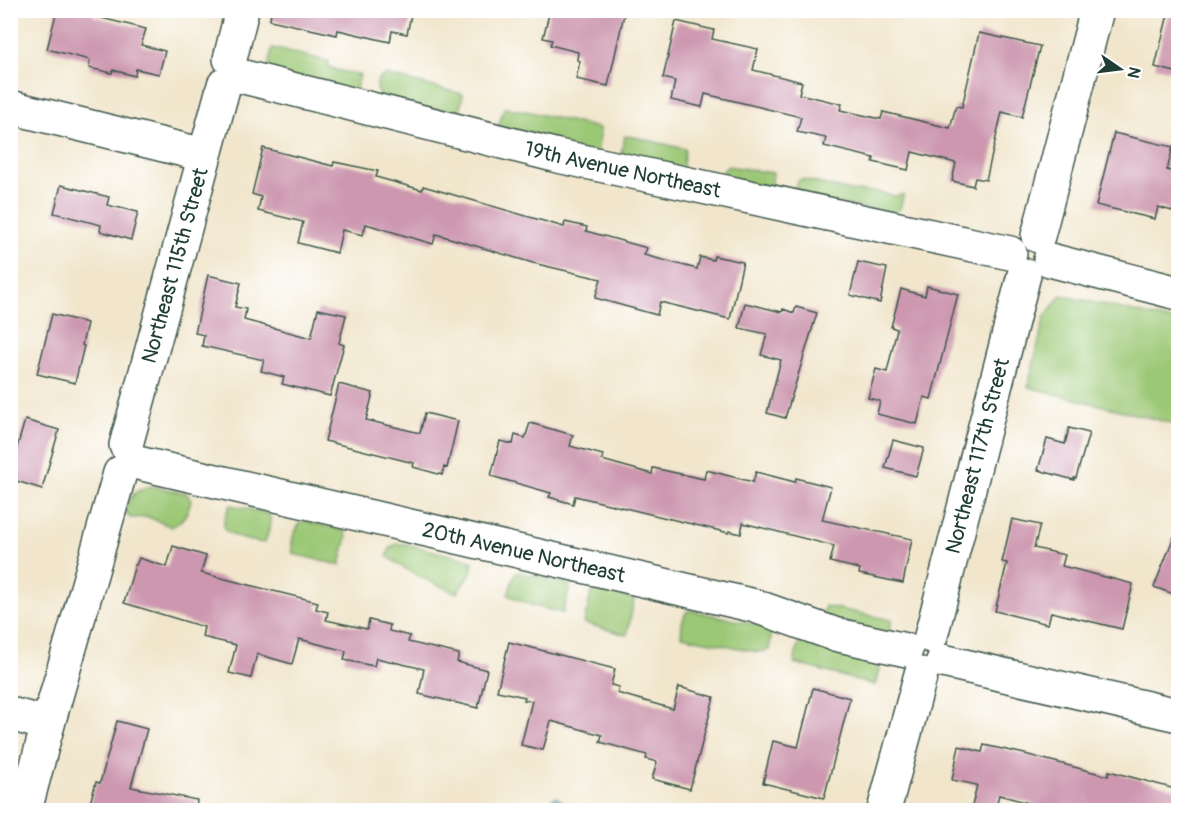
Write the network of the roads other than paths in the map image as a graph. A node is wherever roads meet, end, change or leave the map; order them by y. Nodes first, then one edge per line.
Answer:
1 (242, 10) edge
2 (1097, 10) edge
3 (231, 73) junction
4 (10, 107) edge
5 (204, 155) junction
6 (1031, 256) junction
7 (1179, 293) edge
8 (128, 460) junction
9 (925, 655) junction
10 (10, 714) edge
11 (1179, 715) edge
12 (48, 724) junction
13 (25, 810) edge
14 (884, 810) edge

1 - 3 street, Northeast 115th Street
2 - 6 street, Northeast 117th Street
3 - 5 street, Northeast 115th Street
3 - 6 street, 19th Avenue Northeast
4 - 5 street
5 - 8 street, Northeast 115th Street
6 - 7 street, 19th Avenue Northeast
6 - 9 street, Northeast 117th Street
8 - 9 street, 20th Avenue Northeast
8 - 12 street, Northeast 115th Street
9 - 11 street, 20th Avenue Northeast
9 - 14 street, Northeast 117th Street
10 - 12 street
12 - 13 street, Northeast 115th Street

